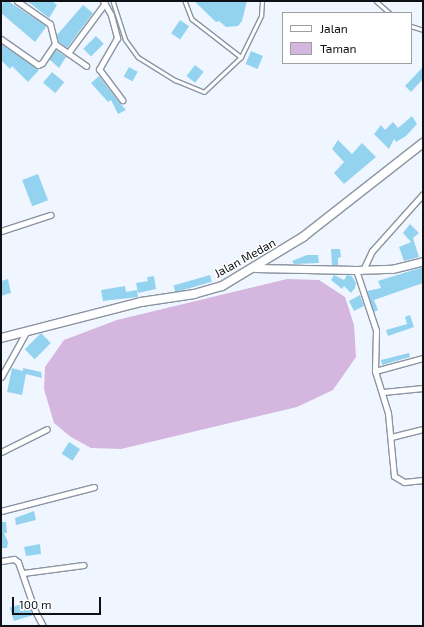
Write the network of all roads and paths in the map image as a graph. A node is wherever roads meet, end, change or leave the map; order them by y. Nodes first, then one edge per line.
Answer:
1 (17, 1) edge
2 (113, 1) edge
3 (185, 1) edge
4 (262, 1) edge
5 (376, 1) edge
6 (104, 2) edge
7 (25, 3) edge
8 (389, 12) edge
9 (412, 26) edge
10 (423, 30) edge
11 (1, 39) edge
12 (55, 44) junction
13 (68, 53) junction
14 (241, 57) junction
15 (86, 66) dead end
16 (122, 100) dead end
17 (423, 143) edge
18 (423, 194) edge
19 (50, 215) dead end
20 (1, 231) edge
21 (423, 261) edge
22 (255, 268) junction
23 (359, 270) junction
24 (26, 332) junction
25 (1, 338) edge
26 (423, 358) edge
27 (376, 371) junction
28 (1, 377) edge
29 (423, 388) edge
30 (383, 392) junction
31 (47, 429) dead end
32 (423, 429) edge
33 (391, 437) junction
34 (1, 452) edge
35 (423, 480) edge
36 (94, 487) dead end
37 (1, 511) edge
38 (1, 561) edge
39 (83, 565) dead end
40 (23, 573) junction
41 (43, 626) edge

1 - 7 street
2 - 14 lane
3 - 14 lane
4 - 14 lane
5 - 8 lane
6 - 13 street
6 - 16 street
7 - 12 street
9 - 10 lane
11 - 12 street
12 - 13 street
13 - 15 street
17 - 22 main road, Jalan Medan
18 - 23 street
19 - 20 street
21 - 23 street
22 - 23 street
22 - 24 main road, Jalan Medan
23 - 27 street
24 - 25 main road, Jalan Medan
24 - 28 street
26 - 27 street
27 - 30 street
29 - 30 street
30 - 33 street
31 - 34 street
32 - 33 street
33 - 35 street
36 - 37 street
38 - 40 street
39 - 40 street
40 - 41 street

